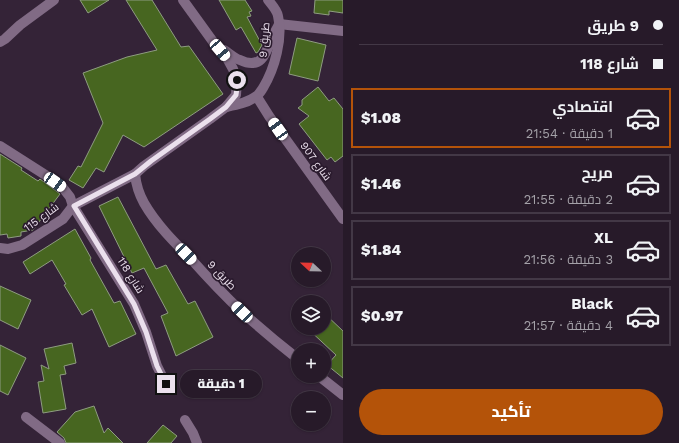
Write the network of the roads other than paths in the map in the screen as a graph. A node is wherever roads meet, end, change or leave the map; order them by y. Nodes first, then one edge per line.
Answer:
1 (54, 0) edge
2 (183, 0) edge
3 (274, 2) edge
4 (279, 24) junction
5 (343, 31) edge
6 (0, 42) edge
7 (214, 43) junction
8 (257, 97) junction
9 (226, 107) junction
10 (0, 146) edge
11 (135, 174) junction
12 (74, 206) junction
13 (343, 219) edge
14 (0, 248) edge
15 (291, 353) edge
16 (328, 383) edge
17 (166, 384) dead end
18 (343, 395) edge
19 (26, 417) dead end
20 (185, 420) dead end
21 (60, 443) edge
22 (197, 443) edge

1 - 6 street
2 - 7 street
3 - 4 street, 9 طريق
4 - 5 street
4 - 7 street
4 - 8 street, 9 طريق
7 - 9 street
8 - 9 street
8 - 13 street, شارع 907
9 - 11 street
10 - 12 street, شارع 118
11 - 12 street, شارع 115
11 - 15 street, طريق 9
12 - 14 street, شارع 115
12 - 17 street, شارع 118
16 - 18 street
19 - 21 street
20 - 22 street

